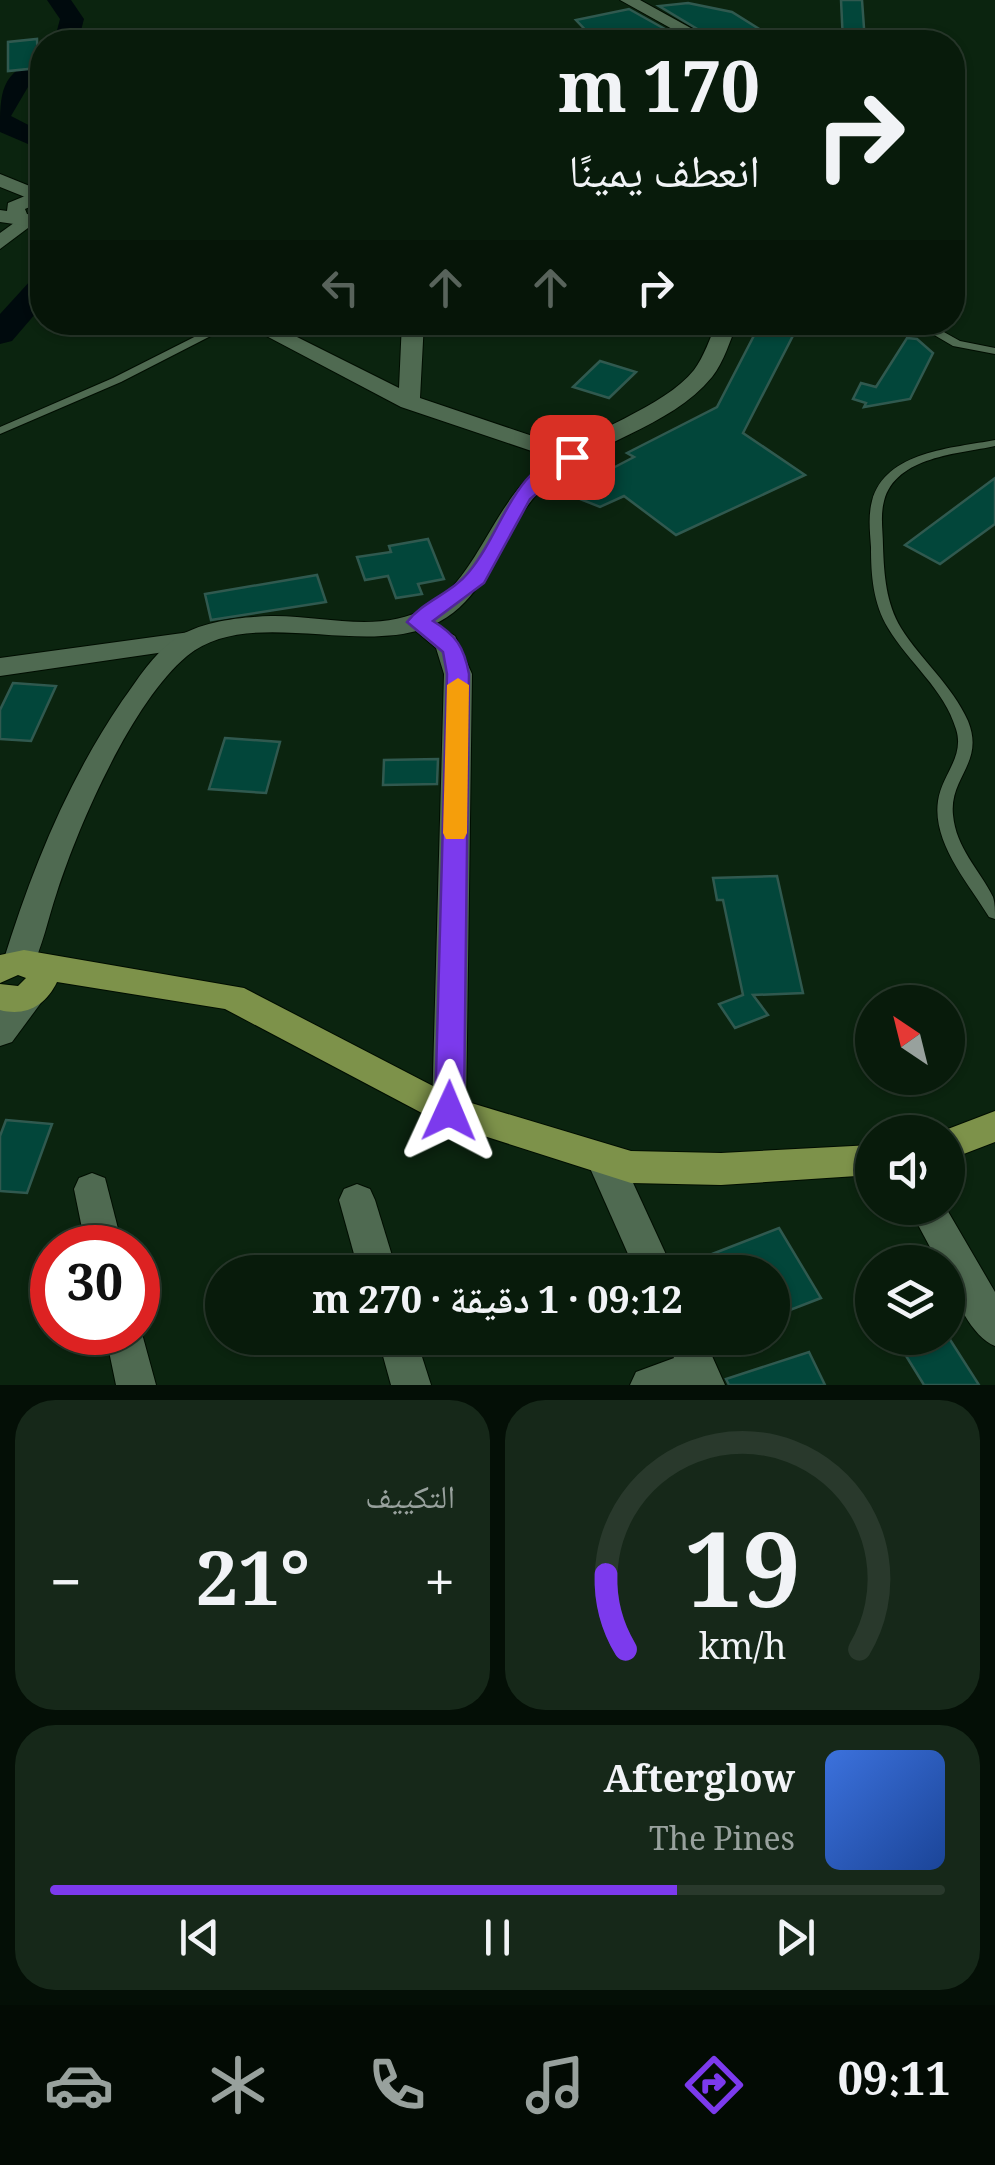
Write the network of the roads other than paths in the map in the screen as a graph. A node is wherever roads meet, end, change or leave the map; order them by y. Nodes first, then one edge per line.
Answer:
1 (628, 0) edge
2 (685, 30) edge
3 (0, 180) edge
4 (23, 209) edge
5 (0, 243) edge
6 (207, 335) edge
7 (276, 335) edge
8 (412, 335) edge
9 (722, 335) edge
10 (941, 335) edge
11 (995, 351) edge
12 (409, 402) junction
13 (0, 431) edge
14 (995, 443) edge
15 (572, 457) junction
16 (418, 622) junction
17 (190, 641) junction
18 (0, 666) edge
19 (995, 913) edge
20 (17, 976) edge
21 (0, 1032) edge
22 (449, 1111) junction
23 (995, 1126) edge
24 (965, 1138) edge
25 (604, 1159) junction
26 (855, 1161) edge
27 (92, 1188) dead end
28 (357, 1200) dead end
29 (101, 1225) edge
30 (937, 1225) edge
31 (373, 1255) edge
32 (648, 1255) edge
33 (995, 1328) edge
34 (129, 1355) edge
35 (402, 1355) edge
36 (696, 1364) edge
37 (136, 1385) edge
38 (411, 1385) edge
39 (650, 1385) edge

1 - 2 street
3 - 4 street
4 - 5 street
6 - 13 lane
7 - 12 street
8 - 12 street
9 - 15 street
10 - 11 lane
12 - 15 street
14 - 19 lane
15 - 16 street
16 - 17 street
16 - 22 street
17 - 18 street
17 - 20 street
20 - 21 street
20 - 22 main road
22 - 25 main road
23 - 24 main road
25 - 26 main road
25 - 32 street
27 - 29 street
28 - 31 street
30 - 33 street
34 - 37 street
35 - 38 street
36 - 39 street

